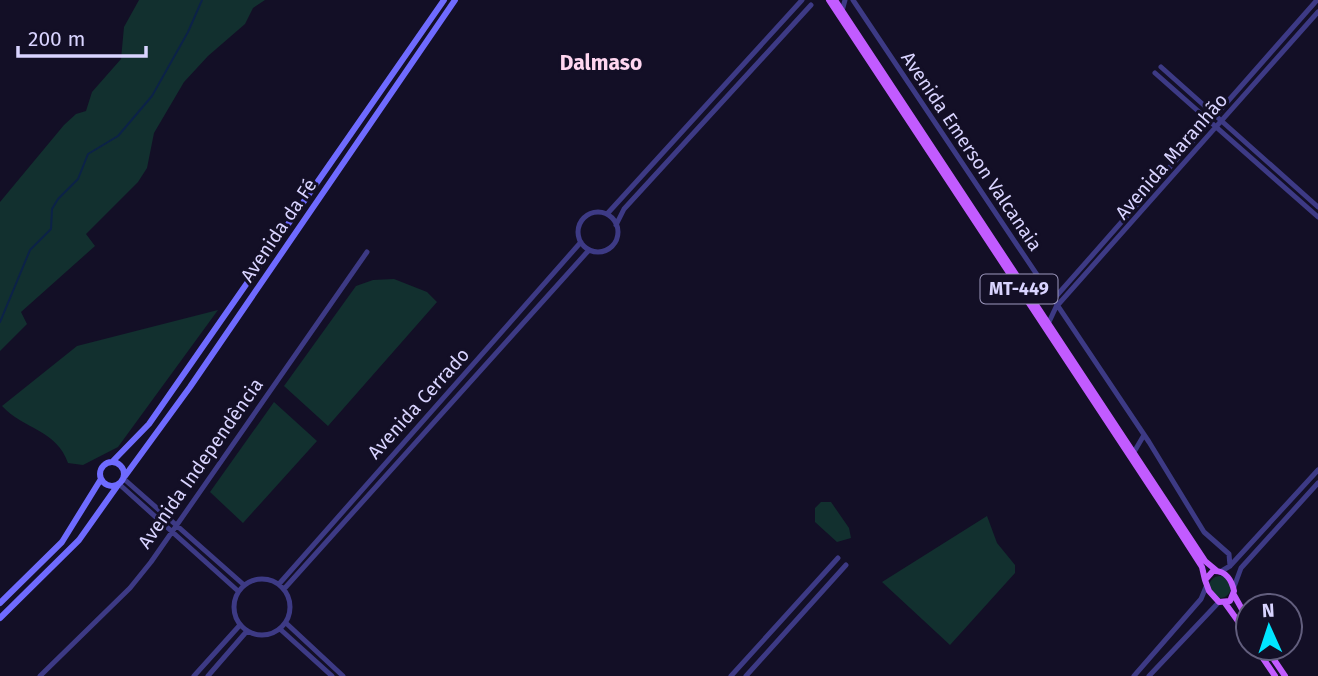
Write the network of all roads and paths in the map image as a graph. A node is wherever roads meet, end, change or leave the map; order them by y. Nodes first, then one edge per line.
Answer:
1 (444, 0) edge
2 (455, 0) edge
3 (802, 0) edge
4 (829, 0) edge
5 (835, 0) edge
6 (845, 0) edge
7 (853, 0) edge
8 (1317, 0) edge
9 (811, 5) dead end
10 (842, 11) junction
11 (1318, 12) edge
12 (1161, 67) dead end
13 (1155, 73) dead end
14 (1216, 116) junction
15 (1211, 122) junction
16 (1223, 122) junction
17 (1217, 128) junction
18 (1318, 207) edge
19 (607, 214) junction
20 (1318, 217) edge
21 (616, 225) junction
22 (581, 242) junction
23 (589, 250) junction
24 (367, 252) dead end
25 (1037, 304) junction
26 (1054, 304) junction
27 (1048, 322) junction
28 (1144, 435) junction
29 (1125, 438) junction
30 (1135, 452) junction
31 (113, 461) junction
32 (1318, 470) edge
33 (101, 479) junction
34 (121, 481) junction
35 (1318, 483) edge
36 (177, 524) junction
37 (173, 530) junction
38 (838, 558) dead end
39 (846, 565) dead end
40 (1230, 566) junction
41 (1218, 571) junction
42 (1206, 583) junction
43 (279, 584) junction
44 (244, 585) junction
45 (284, 589) junction
46 (1234, 591) junction
47 (238, 592) junction
48 (1222, 602) junction
49 (0, 603) edge
50 (1234, 617) edge
51 (0, 618) edge
52 (286, 623) junction
53 (240, 625) junction
54 (280, 629) junction
55 (247, 631) junction
56 (40, 676) edge
57 (194, 676) edge
58 (208, 676) edge
59 (332, 676) edge
60 (343, 676) edge
61 (731, 676) edge
62 (746, 676) edge
63 (1134, 676) edge
64 (1149, 676) edge

1 - 31 main road, Avenida da Fé
2 - 34 main road, Avenida da Fé
3 - 19 street
4 - 42 main road, MT-449
5 - 10 main road, MT-449
6 - 10 street
7 - 26 street, Avenida Emerson Valcanaia
8 - 14 street, Avenida Maranhão
9 - 21 street
10 - 25 main road, MT-449
11 - 16 street, Avenida Maranhão
12 - 14 street
13 - 15 street
14 - 15 street, Avenida Maranhão
14 - 16 street
15 - 17 street
15 - 26 street, Avenida Maranhão
16 - 17 street, Avenida Maranhão
16 - 18 street
17 - 20 street
17 - 26 street, Avenida Maranhão
19 - 21 street
19 - 22 street
21 - 23 street
22 - 23 street
22 - 43 street, Avenida Cerrado
23 - 45 street, Avenida Cerrado
24 - 36 street, Avenida Independência
25 - 26 street
25 - 27 main road, MT-449
26 - 27 street, Avenida Maranhão
26 - 28 street, Avenida Emerson Valcanaia
27 - 29 main road, MT-449
28 - 29 street
28 - 30 street
28 - 40 street, Avenida Emerson Valcanaia
29 - 30 main road, MT-449
30 - 41 main road, MT-449
31 - 33 main road
31 - 34 main road
32 - 40 street
33 - 34 main road
33 - 49 main road
34 - 36 street
34 - 37 street
34 - 51 main road, Avenida da Fé
35 - 46 street
36 - 37 street, Avenida Independência
36 - 44 street
37 - 47 street
37 - 56 street, Avenida Independência
38 - 61 street
39 - 62 street
40 - 41 street
41 - 42 main road
41 - 46 main road, MT-449
42 - 48 main road, MT-449
42 - 63 street
43 - 44 street
43 - 45 street
44 - 47 street
45 - 52 street
46 - 48 main road
47 - 53 street
48 - 50 main road, MT-449
48 - 64 street
52 - 54 street
52 - 60 street
53 - 55 street
53 - 57 street
54 - 55 street
54 - 59 street
55 - 58 street

